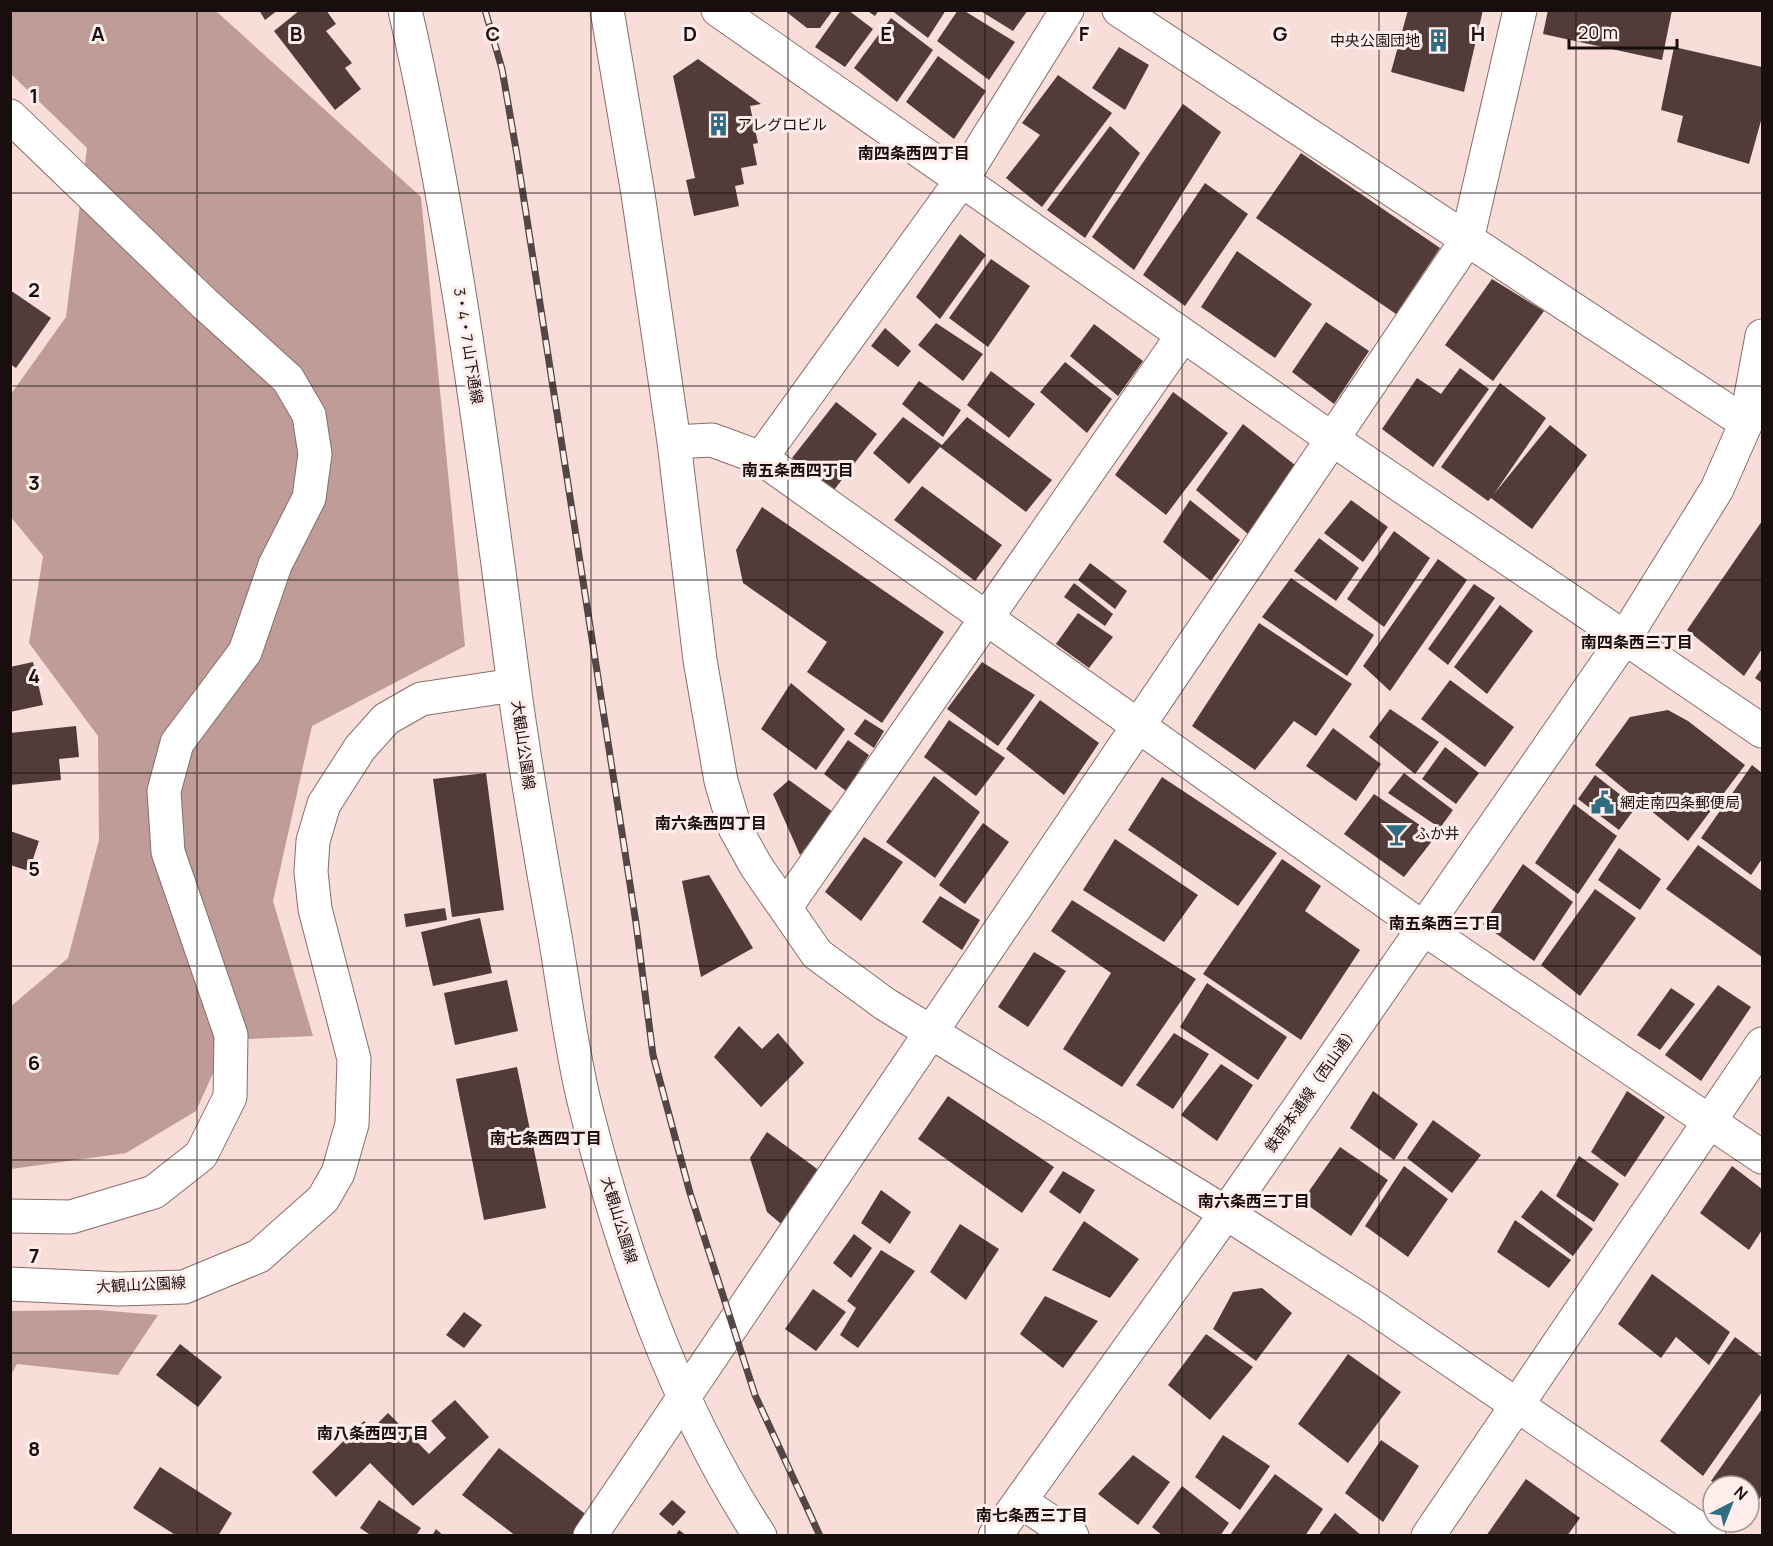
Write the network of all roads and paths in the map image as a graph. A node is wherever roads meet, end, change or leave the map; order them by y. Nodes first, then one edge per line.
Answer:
1 (405, 10) edge
2 (607, 10) edge
3 (718, 10) edge
4 (1067, 10) edge
5 (1119, 10) edge
6 (1520, 10) edge
7 (10, 116) edge
8 (961, 181) junction
9 (1467, 240) junction
10 (1183, 335) junction
11 (1762, 336) edge
12 (1746, 423) junction
13 (1332, 439) junction
14 (674, 442) junction
15 (761, 458) junction
16 (986, 618) junction
17 (1624, 639) junction
18 (514, 685) junction
19 (1138, 725) junction
20 (1762, 731) edge
21 (785, 908) junction
22 (1424, 928) junction
23 (931, 1030) junction
24 (1762, 1044) edge
25 (1710, 1121) junction
26 (1762, 1157) edge
27 (1226, 1213) junction
28 (10, 1216) edge
29 (10, 1284) edge
30 (684, 1399) junction
31 (1518, 1404) junction
32 (1020, 1501) junction
33 (590, 1536) edge
34 (760, 1536) edge
35 (995, 1536) edge
36 (1072, 1536) edge
37 (1428, 1536) edge
38 (1709, 1536) edge

1 - 18 street, 3・4・7 山下通線
2 - 14 street
3 - 8 street
4 - 8 street
5 - 9 street
6 - 9 street
7 - 28 street
8 - 10 street
8 - 15 street
9 - 12 street
9 - 13 street
10 - 13 street
10 - 16 street
11 - 12 street, 鉄南本通線（西山通）
12 - 17 street, 鉄南本通線（西山通）
13 - 17 street
13 - 19 street
14 - 15 street
14 - 21 street
15 - 16 street
16 - 19 street
16 - 21 street
17 - 20 street
17 - 22 street, 鉄南本通線（西山通）
18 - 29 street, 大観山公園線
18 - 30 street, 大観山公園線
19 - 22 street
19 - 23 street
21 - 23 street
22 - 25 street
22 - 27 street, 鉄南本通線（西山通）
23 - 27 street
23 - 30 street
24 - 25 street
25 - 26 street
25 - 31 street
27 - 31 street
27 - 32 street, 鉄南本通線（西山通）
30 - 33 street
30 - 34 street, 大観山公園線
31 - 37 street
31 - 38 street
32 - 35 street, 鉄南本通線（西山通）
32 - 36 street

